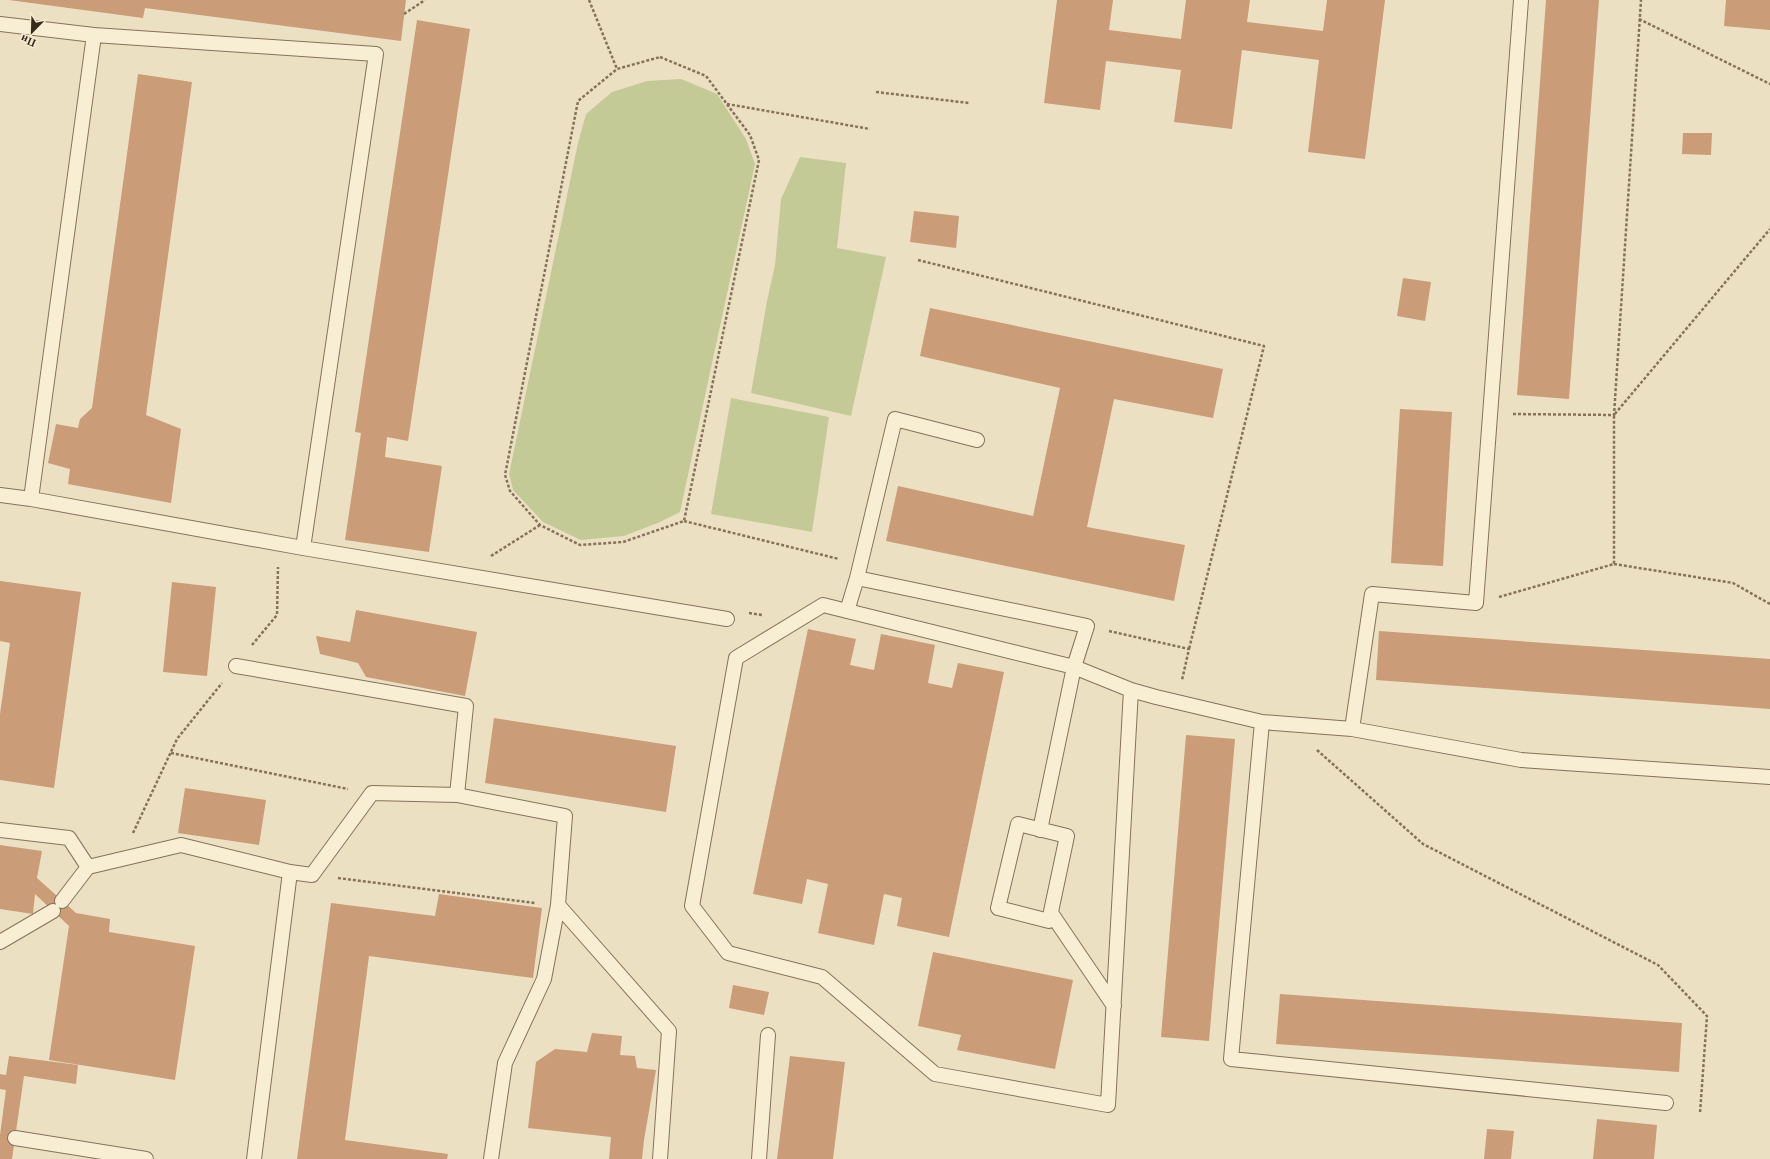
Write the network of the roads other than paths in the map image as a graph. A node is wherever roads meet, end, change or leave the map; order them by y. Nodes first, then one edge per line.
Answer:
1 (1521, 0) edge
2 (0, 24) edge
3 (94, 35) junction
4 (978, 440) dead end
5 (0, 495) edge
6 (31, 499) junction
7 (303, 548) junction
8 (858, 571) junction
9 (847, 611) junction
10 (727, 619) dead end
11 (236, 666) road end
12 (1074, 667) junction
13 (1131, 690) junction
14 (1262, 722) junction
15 (1352, 729) junction
16 (1770, 777) edge
17 (457, 795) junction
18 (0, 830) edge
19 (1040, 830) junction
20 (88, 867) junction
21 (290, 872) junction
22 (558, 905) junction
23 (1051, 913) junction
24 (0, 942) edge
25 (1114, 1006) junction
26 (768, 1035) dead end
27 (1666, 1103) dead end
28 (15, 1138) dead end
29 (146, 1159) edge
30 (254, 1159) edge
31 (491, 1159) edge
32 (660, 1159) edge
33 (759, 1159) edge

1 - 15 lane
2 - 3 lane
3 - 6 lane
3 - 7 lane
4 - 8 lane
5 - 6 lane
6 - 7 lane
7 - 10 lane
8 - 9 lane
8 - 12 lane
9 - 12 lane
9 - 25 lane
11 - 17 lane
12 - 13 lane
12 - 19 lane
13 - 14 lane
13 - 25 lane
14 - 15 lane
14 - 27 lane
15 - 16 lane
17 - 21 lane
17 - 22 lane
18 - 20 lane
19 - 23 lane
19 - 23 lane
20 - 21 lane
20 - 24 lane
21 - 30 lane
22 - 31 lane
22 - 32 lane
23 - 25 lane
26 - 33 lane
28 - 29 lane

